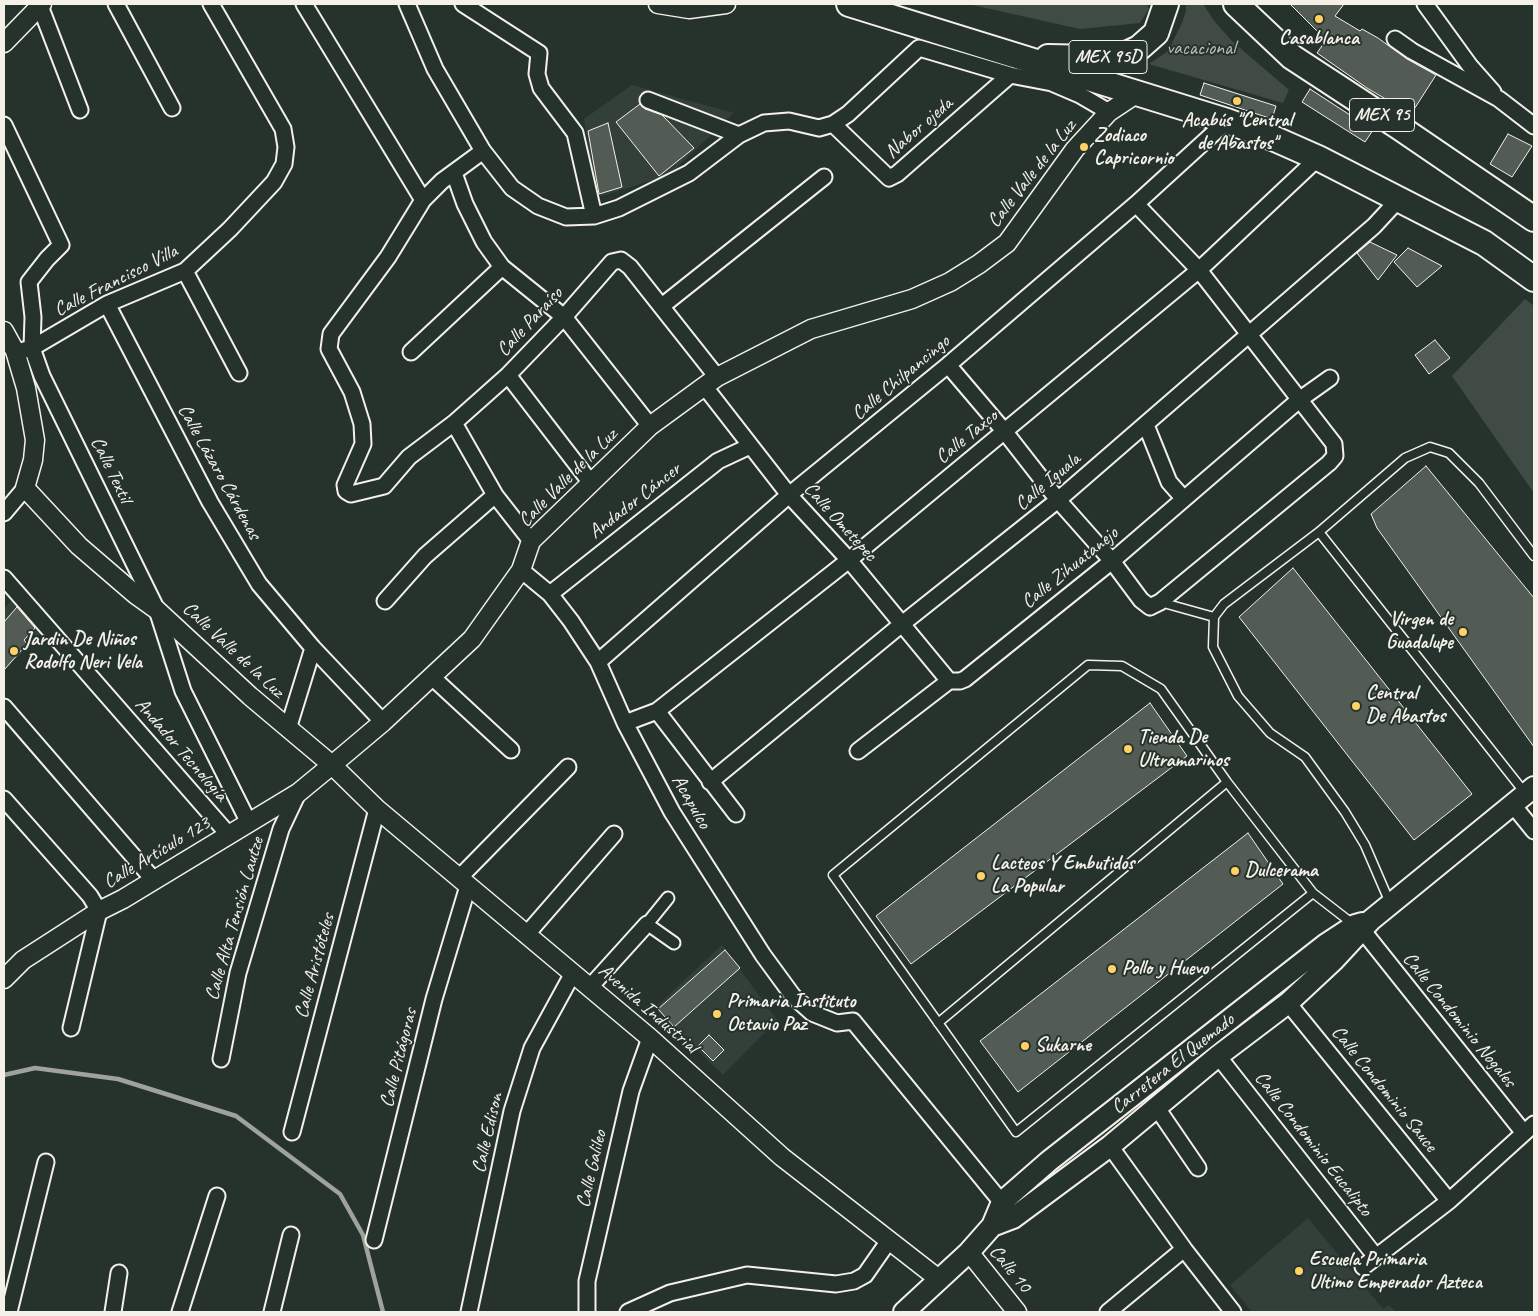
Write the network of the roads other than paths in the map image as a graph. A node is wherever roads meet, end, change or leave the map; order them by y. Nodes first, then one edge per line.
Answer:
1 (116, 4) edge
2 (211, 4) edge
3 (304, 4) edge
4 (407, 4) edge
5 (463, 4) edge
6 (658, 4) edge
7 (726, 4) edge
8 (849, 4) edge
9 (1166, 4) edge
10 (1236, 4) edge
11 (1425, 4) edge
12 (41, 5) edge
13 (1395, 39) dead end
14 (4, 43) edge
15 (1015, 66) junction
16 (1136, 94) junction
17 (1498, 99) junction
18 (648, 100) dead end
19 (172, 108) dead end
20 (80, 110) dead end
21 (1109, 112) junction
22 (1228, 121) junction
23 (833, 124) junction
24 (4, 125) edge
25 (1534, 126) edge
26 (739, 135) junction
27 (483, 151) junction
28 (1318, 158) junction
29 (454, 173) junction
30 (824, 177) dead end
31 (1399, 199) junction
32 (423, 200) junction
33 (1136, 204) junction
34 (594, 216) junction
35 (1534, 220) edge
36 (502, 267) junction
37 (1200, 270) junction
38 (185, 271) junction
39 (1534, 279) edge
40 (107, 304) junction
41 (662, 306) junction
42 (564, 317) junction
43 (4, 330) edge
44 (1251, 334) junction
45 (24, 350) junction
46 (411, 352) dead end
47 (948, 365) junction
48 (239, 373) dead end
49 (508, 375) junction
50 (1330, 378) dead end
51 (711, 382) junction
52 (1300, 400) junction
53 (454, 423) junction
54 (1146, 425) junction
55 (650, 426) junction
56 (1005, 432) junction
57 (750, 446) junction
58 (591, 483) junction
59 (25, 488) junction
60 (495, 495) junction
61 (789, 495) junction
62 (1184, 499) junction
63 (1058, 500) junction
64 (4, 513) edge
65 (1319, 532) junction
66 (532, 541) junction
67 (1534, 556) edge
68 (848, 560) junction
69 (1112, 561) junction
70 (522, 570) junction
71 (4, 578) edge
72 (550, 594) junction
73 (385, 601) dead end
74 (1155, 604) junction
75 (157, 610) junction
76 (1214, 617) junction
77 (902, 624) junction
78 (313, 648) junction
79 (598, 662) junction
80 (432, 677) junction
81 (949, 681) junction
82 (4, 707) edge
83 (657, 711) junction
84 (383, 722) junction
85 (625, 723) junction
86 (288, 729) junction
87 (511, 750) dead end
88 (858, 752) dead end
89 (332, 765) junction
90 (568, 767) dead end
91 (710, 782) junction
92 (1227, 782) junction
93 (298, 793) junction
94 (1525, 795) edge
95 (4, 799) edge
96 (377, 809) junction
97 (736, 814) dead end
98 (249, 823) junction
99 (1534, 831) edge
100 (614, 834) dead end
101 (229, 836) junction
102 (153, 879) junction
103 (464, 882) junction
104 (1312, 893) junction
105 (668, 898) dead end
106 (1390, 904) junction
107 (99, 912) junction
108 (647, 924) junction
109 (1363, 926) junction
110 (526, 935) junction
111 (674, 943) dead end
112 (5, 973) edge
113 (573, 973) junction
114 (590, 987) junction
115 (1288, 1003) junction
116 (938, 1023) junction
117 (71, 1028) dead end
118 (650, 1038) junction
119 (1218, 1056) junction
120 (221, 1059) dead end
121 (1157, 1108) junction
122 (1529, 1129) edge
123 (292, 1132) dead end
124 (1110, 1146) junction
125 (46, 1162) dead end
126 (1198, 1168) dead end
127 (217, 1196) dead end
128 (1449, 1200) junction
129 (1008, 1210) junction
130 (291, 1234) dead end
131 (374, 1240) dead end
132 (888, 1242) junction
133 (1184, 1249) junction
134 (969, 1252) junction
135 (1376, 1257) junction
136 (1363, 1268) dead end
137 (119, 1273) dead end
138 (940, 1280) junction
139 (9, 1312) edge
140 (113, 1312) edge
141 (180, 1312) edge
142 (272, 1312) edge
143 (469, 1312) edge
144 (587, 1312) edge
145 (628, 1312) edge
146 (904, 1312) edge
147 (1017, 1312) edge
148 (1108, 1312) edge
149 (1233, 1312) edge

1 - 19 street
2 - 38 street, Calle Francisco Villa
3 - 32 street
4 - 27 street
5 - 34 street
6 - 7 street
8 - 15 highway
9 - 15 highway, MEX 95D
10 - 35 highway, MEX 95
11 - 17 street
12 - 14 street
12 - 20 street
13 - 17 street
15 - 16 highway
15 - 21 street
15 - 23 street
15 - 23 street, Nabor ojeda
16 - 21 street, Calle Valle de la Luz
16 - 22 highway
17 - 25 street
18 - 26 street
21 - 51 street, Calle Valle de la Luz
22 - 28 highway
22 - 33 street, Calle Chilpancingo
23 - 26 street
24 - 45 street
26 - 34 street
27 - 29 street
27 - 34 street
28 - 31 highway
28 - 37 street, Calle Taxco
29 - 32 street
29 - 36 street
30 - 41 street
31 - 39 highway
31 - 44 street, Calle Iguala
32 - 53 street, Calle Paraíso
33 - 37 street
33 - 47 street, Calle Chilpancingo
36 - 42 street
36 - 46 street
37 - 44 street
37 - 56 street, Calle Taxco
38 - 40 street, Calle Francisco Villa
38 - 48 street
40 - 45 street, Calle Francisco Villa
40 - 78 street, Calle Lázaro Cárdenas
41 - 42 street, Calle Paraíso
41 - 51 street, Calle Paraíso
42 - 49 street, Calle Paraíso
42 - 55 street
43 - 45 street
44 - 52 street
44 - 54 street, Calle Iguala
45 - 59 street
45 - 75 street, Calle Textil
47 - 56 street
47 - 61 street, Calle Chilpancingo
49 - 53 street, Calle Paraíso
49 - 58 street
50 - 52 street, Calle Zihuatanejo
51 - 55 street, Calle Valle de la Luz
51 - 57 street, Calle Ometepec
52 - 62 street, Calle Zihuatanejo
52 - 74 street
53 - 60 street
54 - 62 street
54 - 63 street, Calle Iguala
55 - 58 street, Calle Valle de la Luz
56 - 63 street
56 - 68 street, Calle Taxco
57 - 61 street, Calle Ometepec
57 - 72 street, Andador Cáncer
58 - 66 street, Calle Valle de la Luz
59 - 64 street
59 - 75 street, Calle Valle de la Luz
60 - 66 street
60 - 73 street
61 - 68 street, Calle Ometepec
61 - 79 street, Calle Chilpancingo
62 - 69 street, Calle Zihuatanejo
63 - 69 street
63 - 77 street, Calle Iguala
65 - 67 lane
65 - 76 lane
65 - 94 lane
66 - 70 street, Calle Valle de la Luz
68 - 77 street, Calle Ometepec
68 - 83 street, Calle Taxco
69 - 74 street
69 - 81 street, Calle Zihuatanejo
70 - 72 street, Acapulco
70 - 80 street, Calle Valle de la Luz
71 - 101 street, Andador Tecnología
72 - 79 street, Acapulco
74 - 76 lane
75 - 86 street, Calle Valle de la Luz
75 - 98 street, Calle Textil
76 - 106 lane
77 - 81 street, Calle Ometepec
77 - 91 street, Calle Iguala
78 - 84 street, Calle Lázaro Cárdenas
78 - 86 street
79 - 85 street, Acapulco
80 - 84 street, Calle Valle de la Luz
80 - 87 street
81 - 88 street, Calle Zihuatanejo
82 - 102 street
83 - 85 street, Calle Taxco
83 - 91 street
84 - 89 street, Calle Valle de la Luz
85 - 129 street, Acapulco
86 - 89 street, Calle Valle de la Luz
89 - 93 street, Calle Artículo 123
89 - 96 street, Avenida Industrial
90 - 103 street
91 - 97 street
92 - 104 lane
92 - 116 lane
92 - 116 lane
93 - 98 street, Calle Artículo 123
93 - 120 street, Calle Alta Tensión Lautze
94 - 99 street
94 - 106 main road, Carretera El Quemado
95 - 107 street
96 - 103 street, Avenida Industrial
96 - 123 street, Calle Aristóteles
98 - 101 street, Calle Artículo 123
100 - 110 street
101 - 102 street, Calle Artículo 123
102 - 107 street, Calle Artículo 123
103 - 110 street, Avenida Industrial
103 - 131 street, Calle Pitágoras
104 - 109 lane
104 - 116 lane
105 - 108 street
106 - 109 main road, Carretera El Quemado
107 - 112 street, Calle Artículo 123
107 - 117 street
108 - 111 street
108 - 114 street
109 - 115 main road, Carretera El Quemado
109 - 122 street, Calle Condominio Nogales
109 - 129 main road, Carretera El Quemado
110 - 113 street, Avenida Industrial
113 - 114 street, Avenida Industrial
113 - 143 street, Calle Edison
114 - 118 street, Avenida Industrial
115 - 119 main road, Carretera El Quemado
115 - 128 street, Calle Condominio Sauce
118 - 132 street, Avenida Industrial
118 - 144 street, Calle Galileo
119 - 121 main road, Carretera El Quemado
119 - 135 street, Calle Condominio Eucalipto
121 - 124 main road, Carretera El Quemado
121 - 126 street
122 - 128 street
124 - 129 main road, Carretera El Quemado
124 - 133 street
125 - 139 street
127 - 141 street
128 - 135 street
129 - 134 main road, Carretera El Quemado
130 - 142 street
132 - 138 street, Avenida Industrial
132 - 145 street
133 - 148 street
133 - 149 street
134 - 138 main road, Carretera El Quemado
134 - 147 street, Calle 10
135 - 136 street
137 - 140 street
138 - 146 main road, Carretera El Quemado

